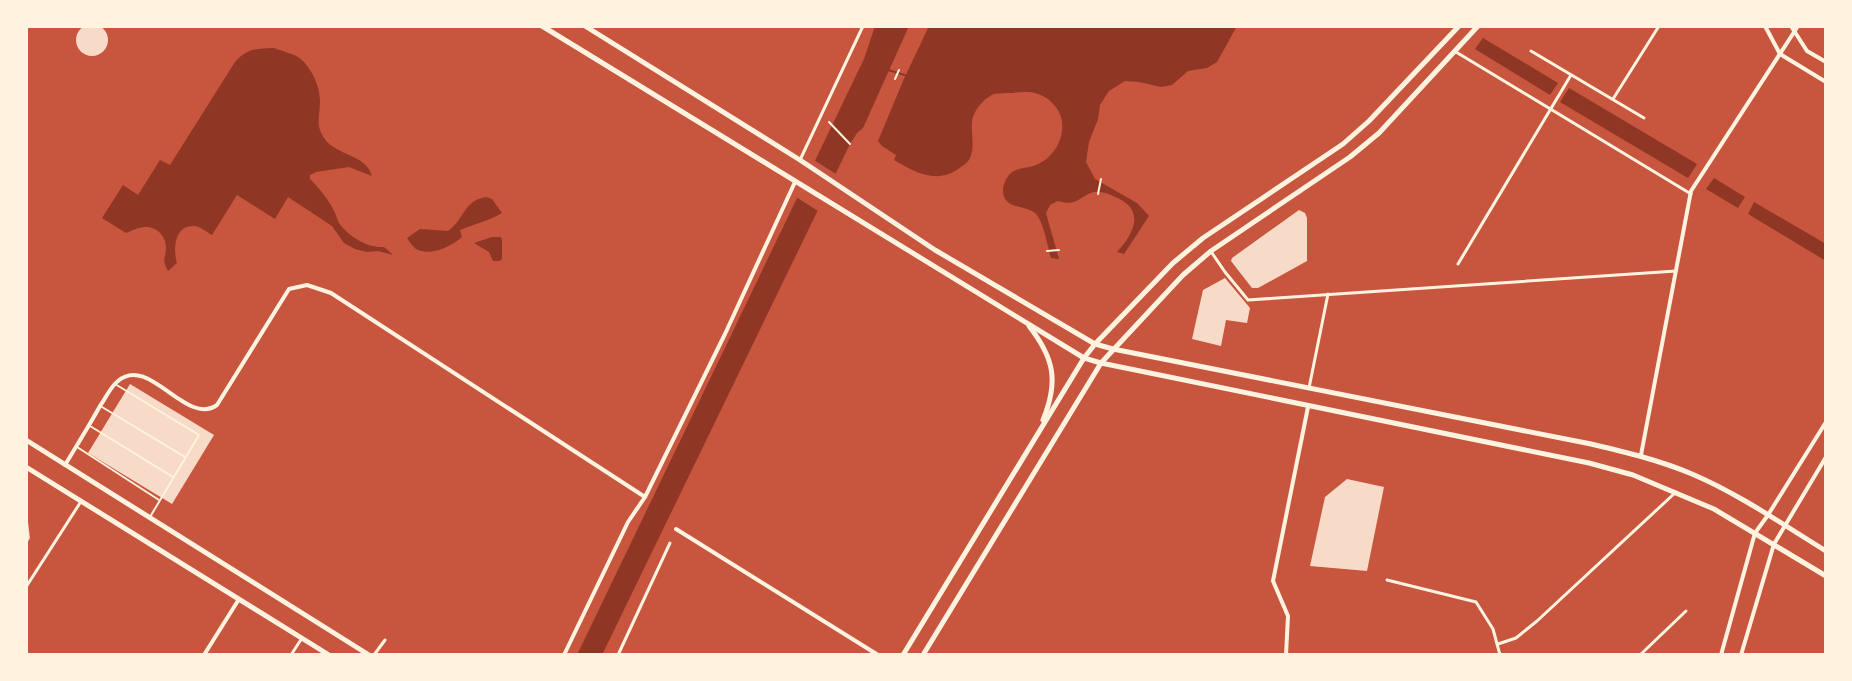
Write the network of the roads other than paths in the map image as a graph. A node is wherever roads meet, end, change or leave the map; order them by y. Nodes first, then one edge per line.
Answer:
1 (542, 26) edge
2 (585, 26) edge
3 (863, 26) edge
4 (1459, 26) edge
5 (1478, 26) edge
6 (1659, 26) edge
7 (1765, 26) edge
8 (1798, 26) edge
9 (1793, 29) edge
10 (1531, 51) dead end
11 (1456, 52) junction
12 (1780, 54) junction
13 (1826, 62) edge
14 (1571, 75) junction
15 (1826, 82) edge
16 (1613, 99) junction
17 (1551, 109) junction
18 (1644, 118) dead end
19 (800, 160) junction
20 (795, 182) junction
21 (1691, 194) junction
22 (1211, 251) junction
23 (1458, 264) dead end
24 (1676, 271) junction
25 (1328, 294) junction
26 (1025, 322) junction
27 (1095, 344) junction
28 (1113, 349) junction
29 (1084, 358) junction
30 (1101, 363) junction
31 (114, 383) junction
32 (1309, 388) junction
33 (101, 406) junction
34 (1308, 407) junction
35 (1826, 422) edge
36 (89, 426) junction
37 (1037, 436) junction
38 (26, 440) edge
39 (76, 447) junction
40 (1641, 455) junction
41 (186, 457) junction
42 (1826, 457) edge
43 (65, 465) junction
44 (26, 467) edge
45 (174, 477) junction
46 (1676, 492) junction
47 (645, 497) junction
48 (160, 500) junction
49 (81, 501) junction
50 (1768, 515) junction
51 (149, 518) junction
52 (1784, 525) junction
53 (676, 529) dead end
54 (1755, 533) junction
55 (670, 543) dead end
56 (1774, 544) junction
57 (1826, 551) edge
58 (1826, 576) edge
59 (1387, 580) dead end
60 (26, 587) edge
61 (239, 599) junction
62 (1686, 611) dead end
63 (302, 638) junction
64 (385, 640) dead end
65 (1498, 644) junction
66 (204, 655) edge
67 (291, 655) edge
68 (329, 655) edge
69 (371, 655) edge
70 (564, 655) edge
71 (618, 655) edge
72 (878, 655) edge
73 (903, 655) edge
74 (923, 655) edge
75 (1286, 655) edge
76 (1500, 655) edge
77 (1640, 655) edge
78 (1721, 655) edge
79 (1741, 655) edge

1 - 20 main road
2 - 19 main road
3 - 19 street
4 - 27 main road
5 - 11 main road
6 - 16 street
7 - 12 street
8 - 9 street
9 - 12 street
9 - 13 street
10 - 14 street
11 - 17 street
11 - 22 main road
12 - 15 street
12 - 21 street
14 - 16 street
14 - 17 street
16 - 18 street
17 - 21 street
17 - 23 street
19 - 27 main road
20 - 26 main road
20 - 47 street
21 - 24 street
22 - 25 street
22 - 28 main road
24 - 25 street
24 - 40 street
25 - 32 street
26 - 29 main road
26 - 37 main road
27 - 28 main road
27 - 29 main road
28 - 30 main road
28 - 32 main road
29 - 30 main road
29 - 37 main road
30 - 34 main road
30 - 74 main road
31 - 33 street
31 - 41 lane
31 - 47 street
32 - 40 main road
33 - 36 street
33 - 41 lane
34 - 46 main road
34 - 75 street
35 - 50 street
36 - 39 street
36 - 45 lane
37 - 73 main road
38 - 43 main road
39 - 43 street
39 - 48 lane
40 - 50 main road
41 - 45 lane
42 - 52 street
43 - 51 main road
44 - 49 main road
45 - 48 lane
46 - 54 main road
46 - 65 street
47 - 70 street
48 - 51 lane
49 - 60 street
49 - 61 main road
50 - 52 main road
50 - 54 street
51 - 69 main road
52 - 56 street
52 - 57 main road
53 - 72 street
54 - 56 main road
54 - 78 street
55 - 71 street
56 - 58 main road
56 - 79 street
59 - 65 street
61 - 63 main road
61 - 66 street
62 - 77 street
63 - 67 street
63 - 68 main road
64 - 69 street
65 - 76 street

